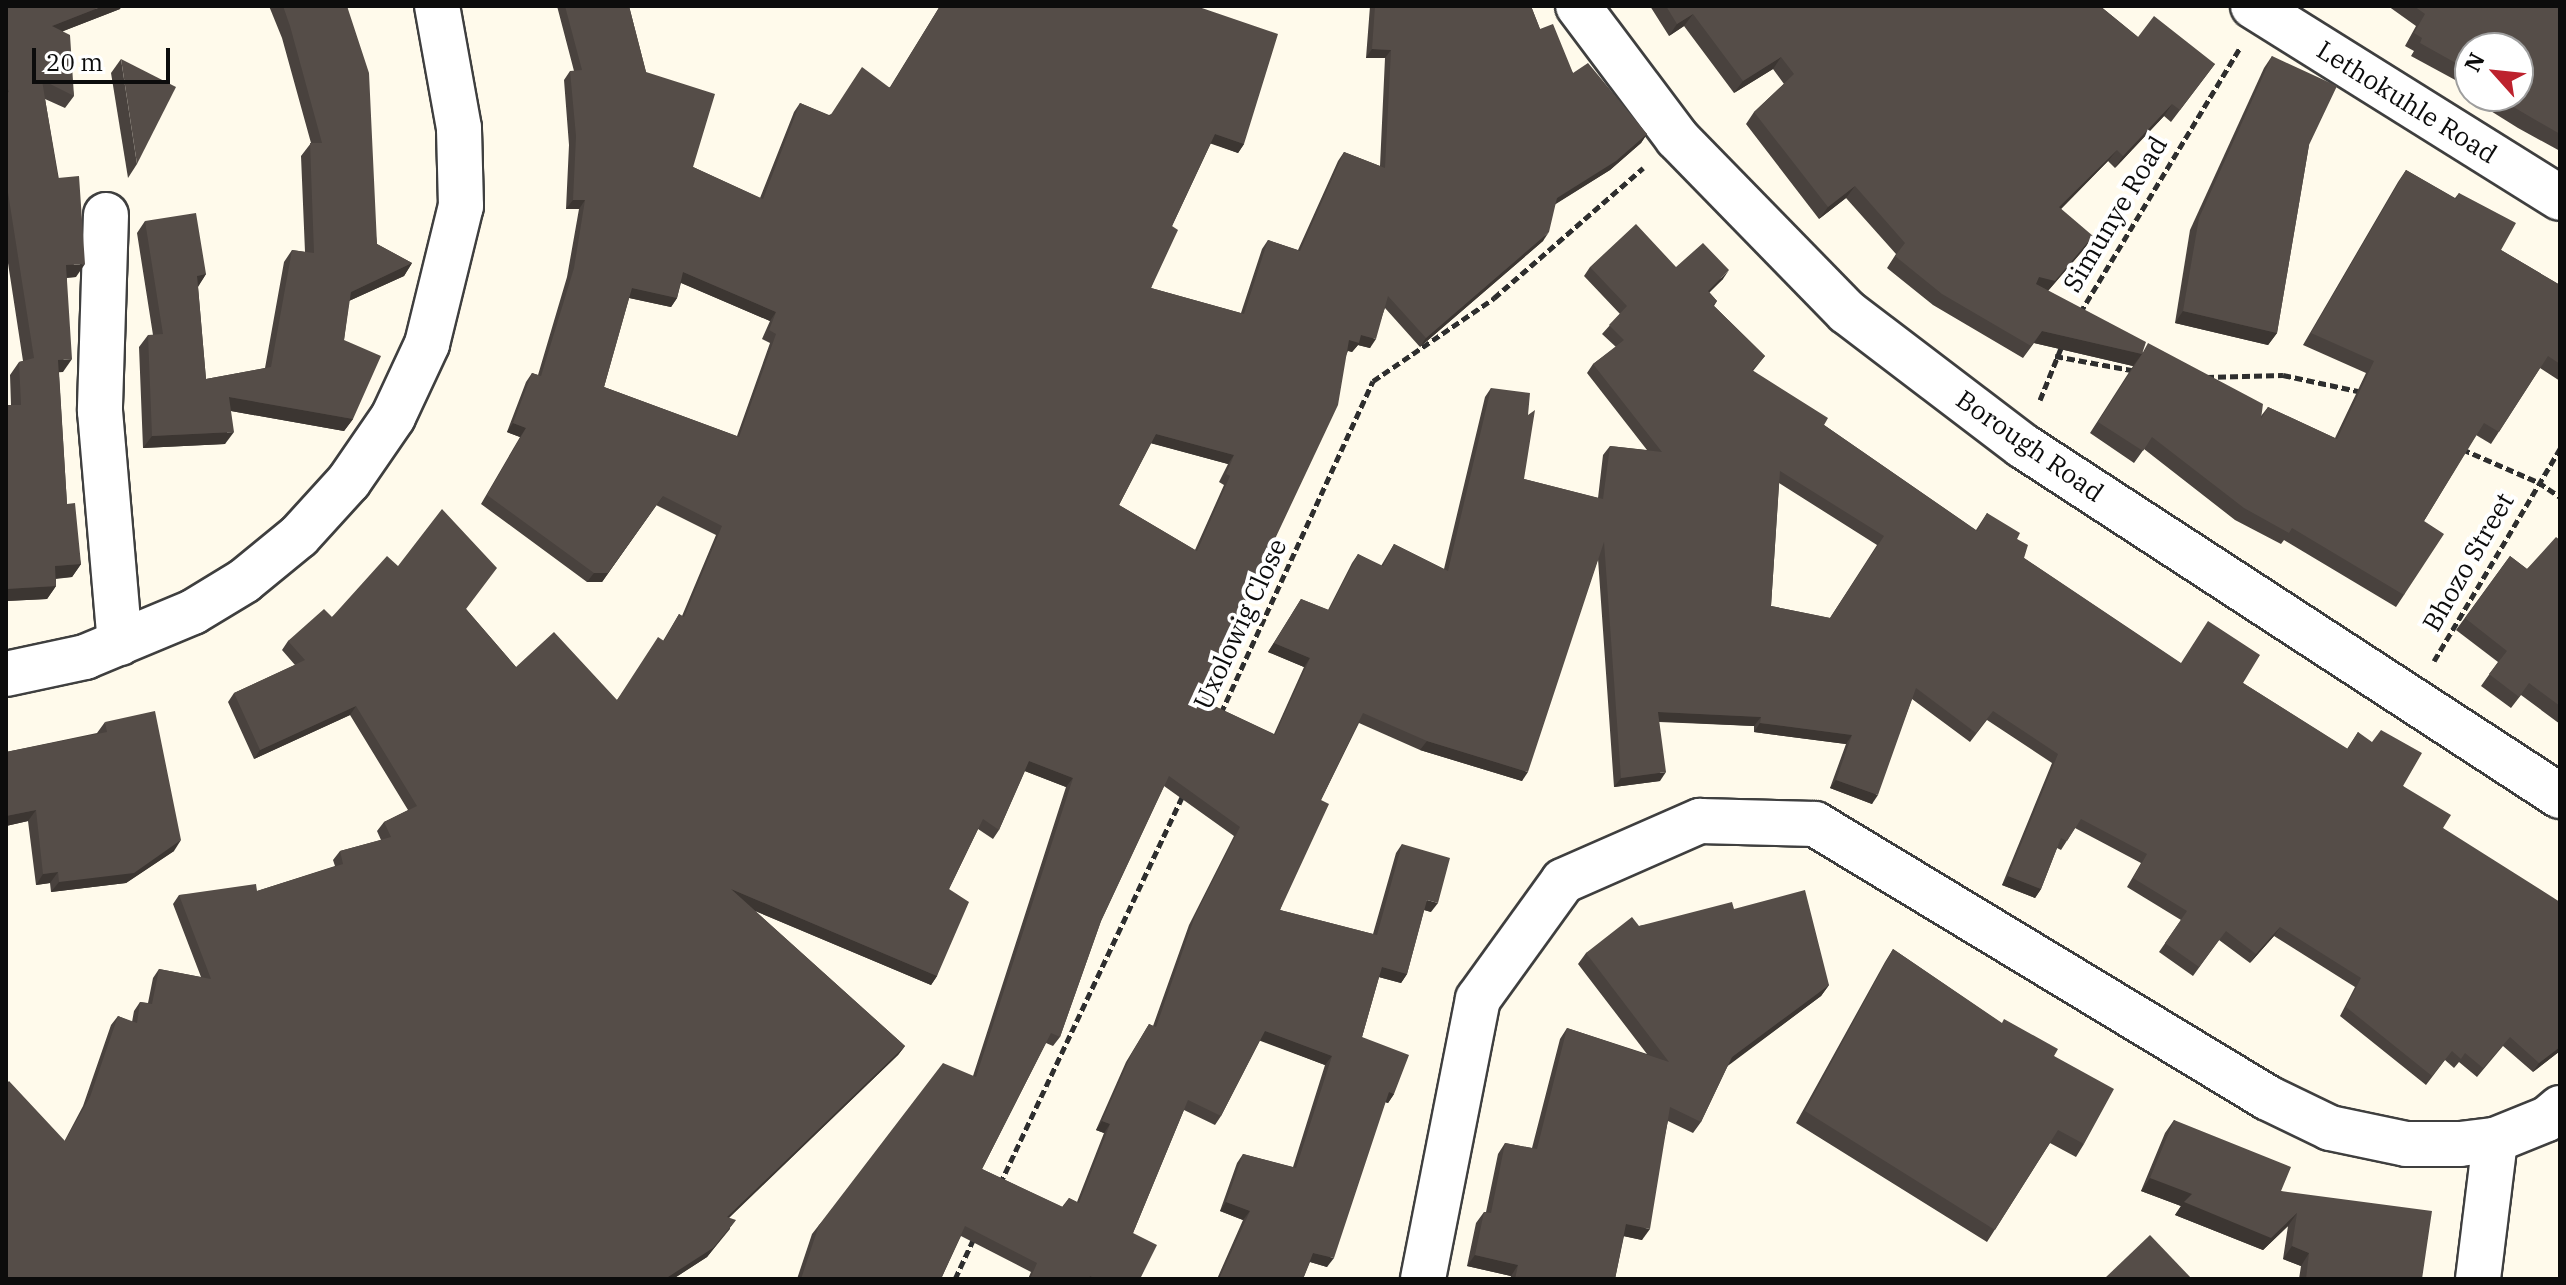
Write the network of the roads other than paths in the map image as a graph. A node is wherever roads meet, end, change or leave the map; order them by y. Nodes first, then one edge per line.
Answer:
1 (437, 6) edge
2 (1578, 6) edge
3 (2258, 9) edge
4 (2560, 198) edge
5 (106, 215) dead end
6 (120, 643) junction
7 (6, 674) edge
8 (2560, 796) edge
9 (2560, 1108) edge
10 (2495, 1140) junction
11 (1423, 1279) edge
12 (2478, 1279) edge

1 - 6 street
2 - 8 street, Borough Road
3 - 4 street, Lethokuhle Road
5 - 6 street
6 - 7 street
9 - 10 street
10 - 11 street
10 - 12 street

